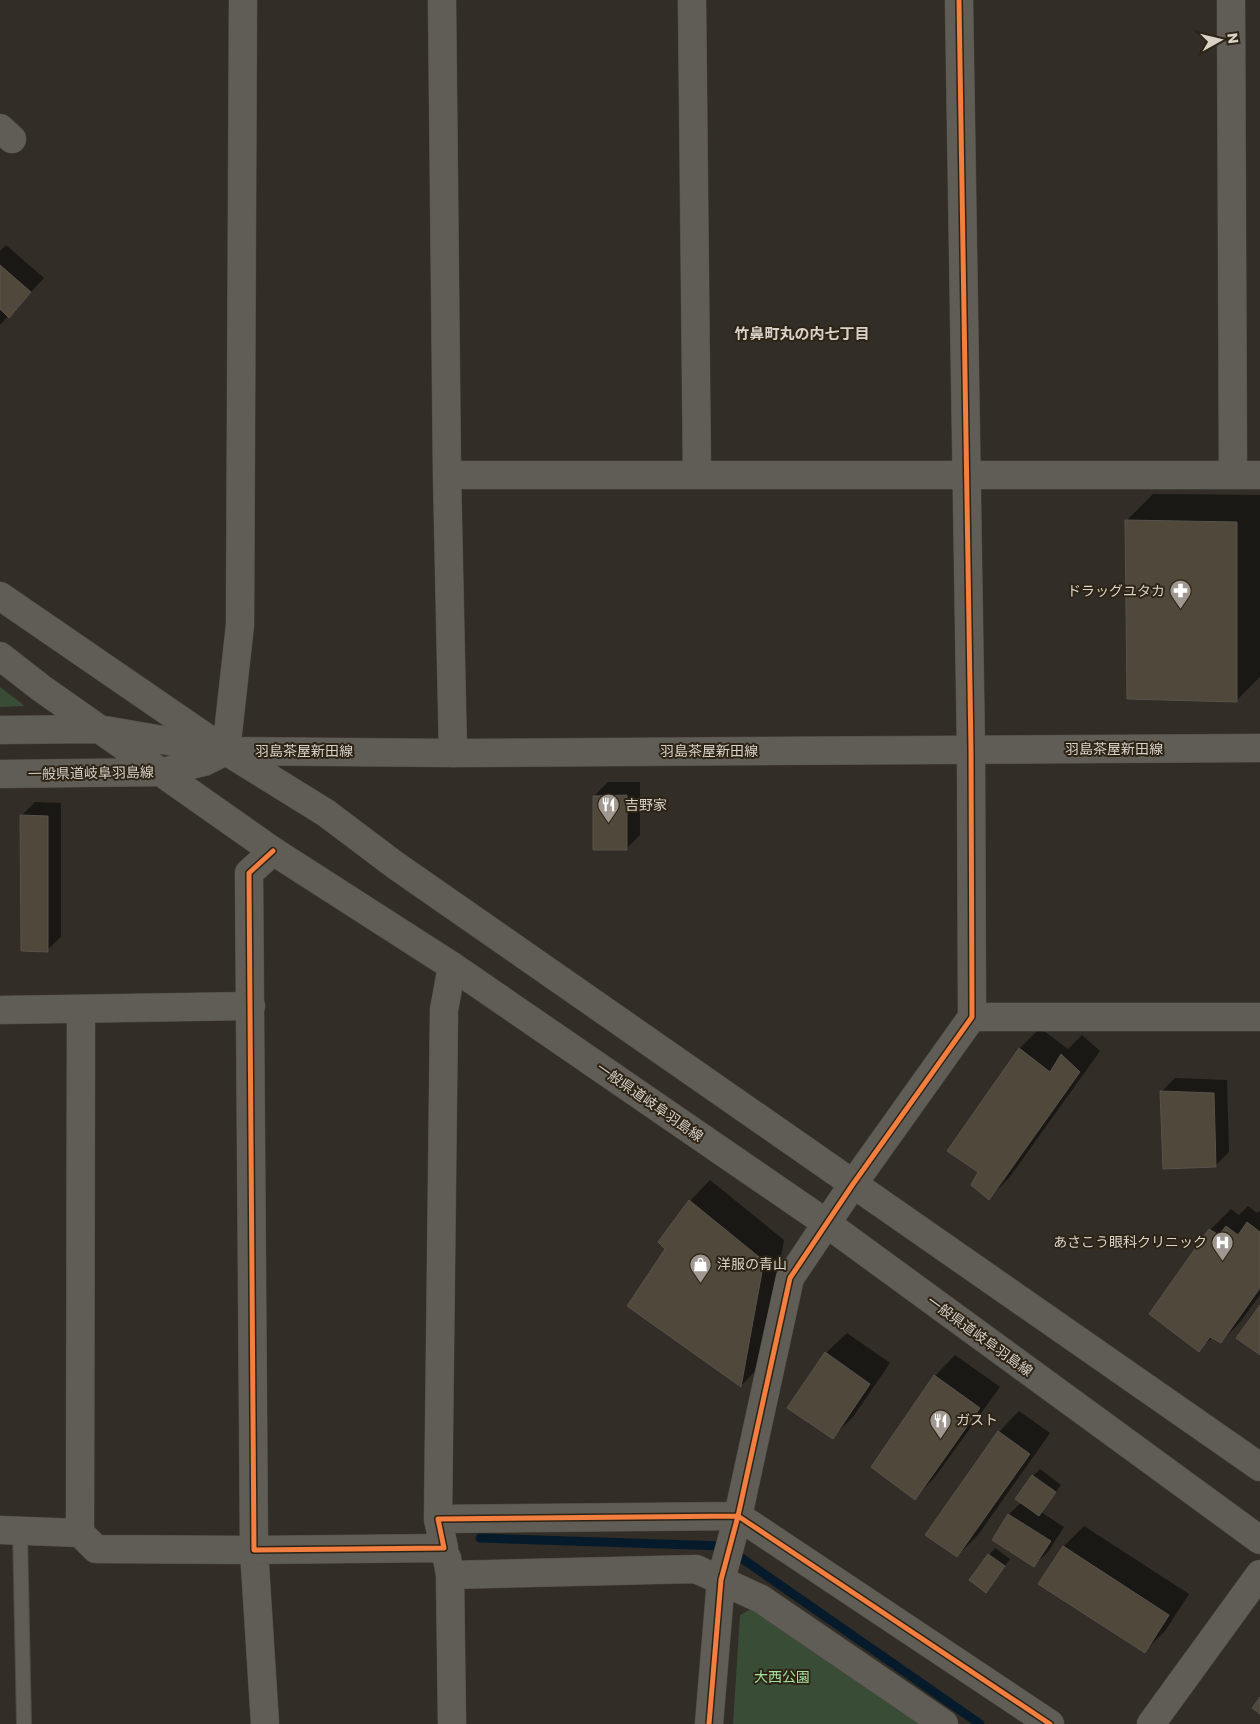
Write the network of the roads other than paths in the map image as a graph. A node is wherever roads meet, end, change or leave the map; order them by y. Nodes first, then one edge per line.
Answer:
1 (243, 0) edge
2 (442, 0) edge
3 (692, 0) edge
4 (958, 0) edge
5 (1230, 0) edge
6 (447, 475) junction
7 (697, 475) junction
8 (966, 475) junction
9 (1233, 475) junction
10 (1260, 475) edge
11 (0, 596) edge
12 (0, 656) edge
13 (99, 729) junction
14 (0, 730) edge
15 (1260, 748) edge
16 (970, 750) junction
17 (226, 751) junction
18 (453, 753) junction
19 (162, 772) junction
20 (0, 774) edge
21 (273, 851) junction
22 (452, 966) junction
23 (250, 1006) junction
24 (0, 1010) edge
25 (81, 1010) junction
26 (972, 1016) junction
27 (1260, 1017) edge
28 (853, 1184) junction
29 (826, 1224) junction
30 (1260, 1467) edge
31 (438, 1519) junction
32 (735, 1526) junction
33 (10, 1530) edge
34 (80, 1533) junction
35 (1260, 1540) edge
36 (444, 1548) junction
37 (254, 1550) junction
38 (723, 1572) junction
39 (1260, 1574) edge
40 (450, 1576) junction
41 (937, 1722) edge
42 (24, 1724) edge
43 (265, 1724) edge
44 (452, 1724) edge
45 (709, 1724) edge
46 (1050, 1724) edge
47 (1151, 1724) edge

1 - 17 street
2 - 6 street
3 - 7 street
4 - 8 street
5 - 9 street
6 - 7 street
6 - 18 street
7 - 8 street
8 - 9 street
8 - 16 street
9 - 10 street
11 - 17 street
12 - 13 street
13 - 14 street
13 - 17 street
13 - 19 street
15 - 16 street, 羽島茶屋新田線
16 - 18 street, 羽島茶屋新田線
16 - 26 street
17 - 18 street, 羽島茶屋新田線
17 - 19 street, 羽島茶屋新田線
17 - 28 street
19 - 20 street, 一般県道岐阜羽島線
19 - 21 street, 一般県道岐阜羽島線
21 - 22 street, 一般県道岐阜羽島線
21 - 23 street
22 - 29 street, 一般県道岐阜羽島線
22 - 31 street
23 - 25 street
23 - 37 street
24 - 25 street
25 - 34 street
26 - 27 street
26 - 28 street
28 - 29 street
28 - 30 street
29 - 32 street
29 - 35 street, 一般県道岐阜羽島線
31 - 32 street
31 - 36 street
32 - 38 street
32 - 46 street
33 - 34 street
33 - 42 lane
34 - 37 street
36 - 37 street
36 - 40 street
37 - 43 street
38 - 40 street
38 - 41 street
38 - 45 street
39 - 47 street
40 - 44 street

